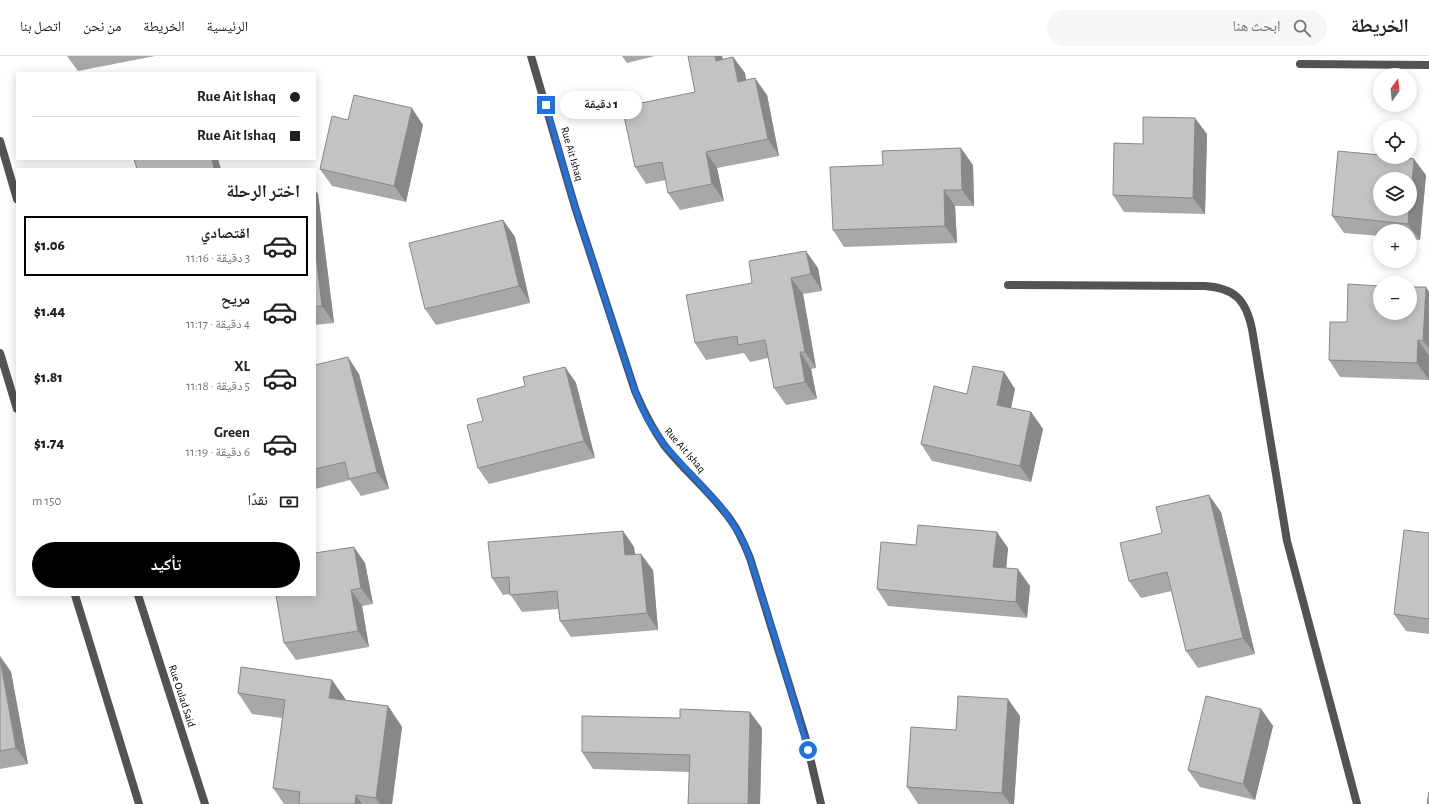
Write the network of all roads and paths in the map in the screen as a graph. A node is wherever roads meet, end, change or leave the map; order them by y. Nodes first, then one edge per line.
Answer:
1 (531, 56) edge
2 (1300, 64) dead end
3 (1429, 65) edge
4 (0, 141) edge
5 (16, 196) edge
6 (1008, 284) dead end
7 (0, 353) edge
8 (16, 406) edge
9 (75, 596) edge
10 (138, 596) edge
11 (139, 804) edge
12 (205, 804) edge
13 (821, 804) edge
14 (1357, 804) edge

1 - 13 street, Rue Ait Ishaq
2 - 3 street
4 - 5 street
6 - 14 street
7 - 8 street
9 - 11 street
10 - 12 street, Rue Oulad Said

